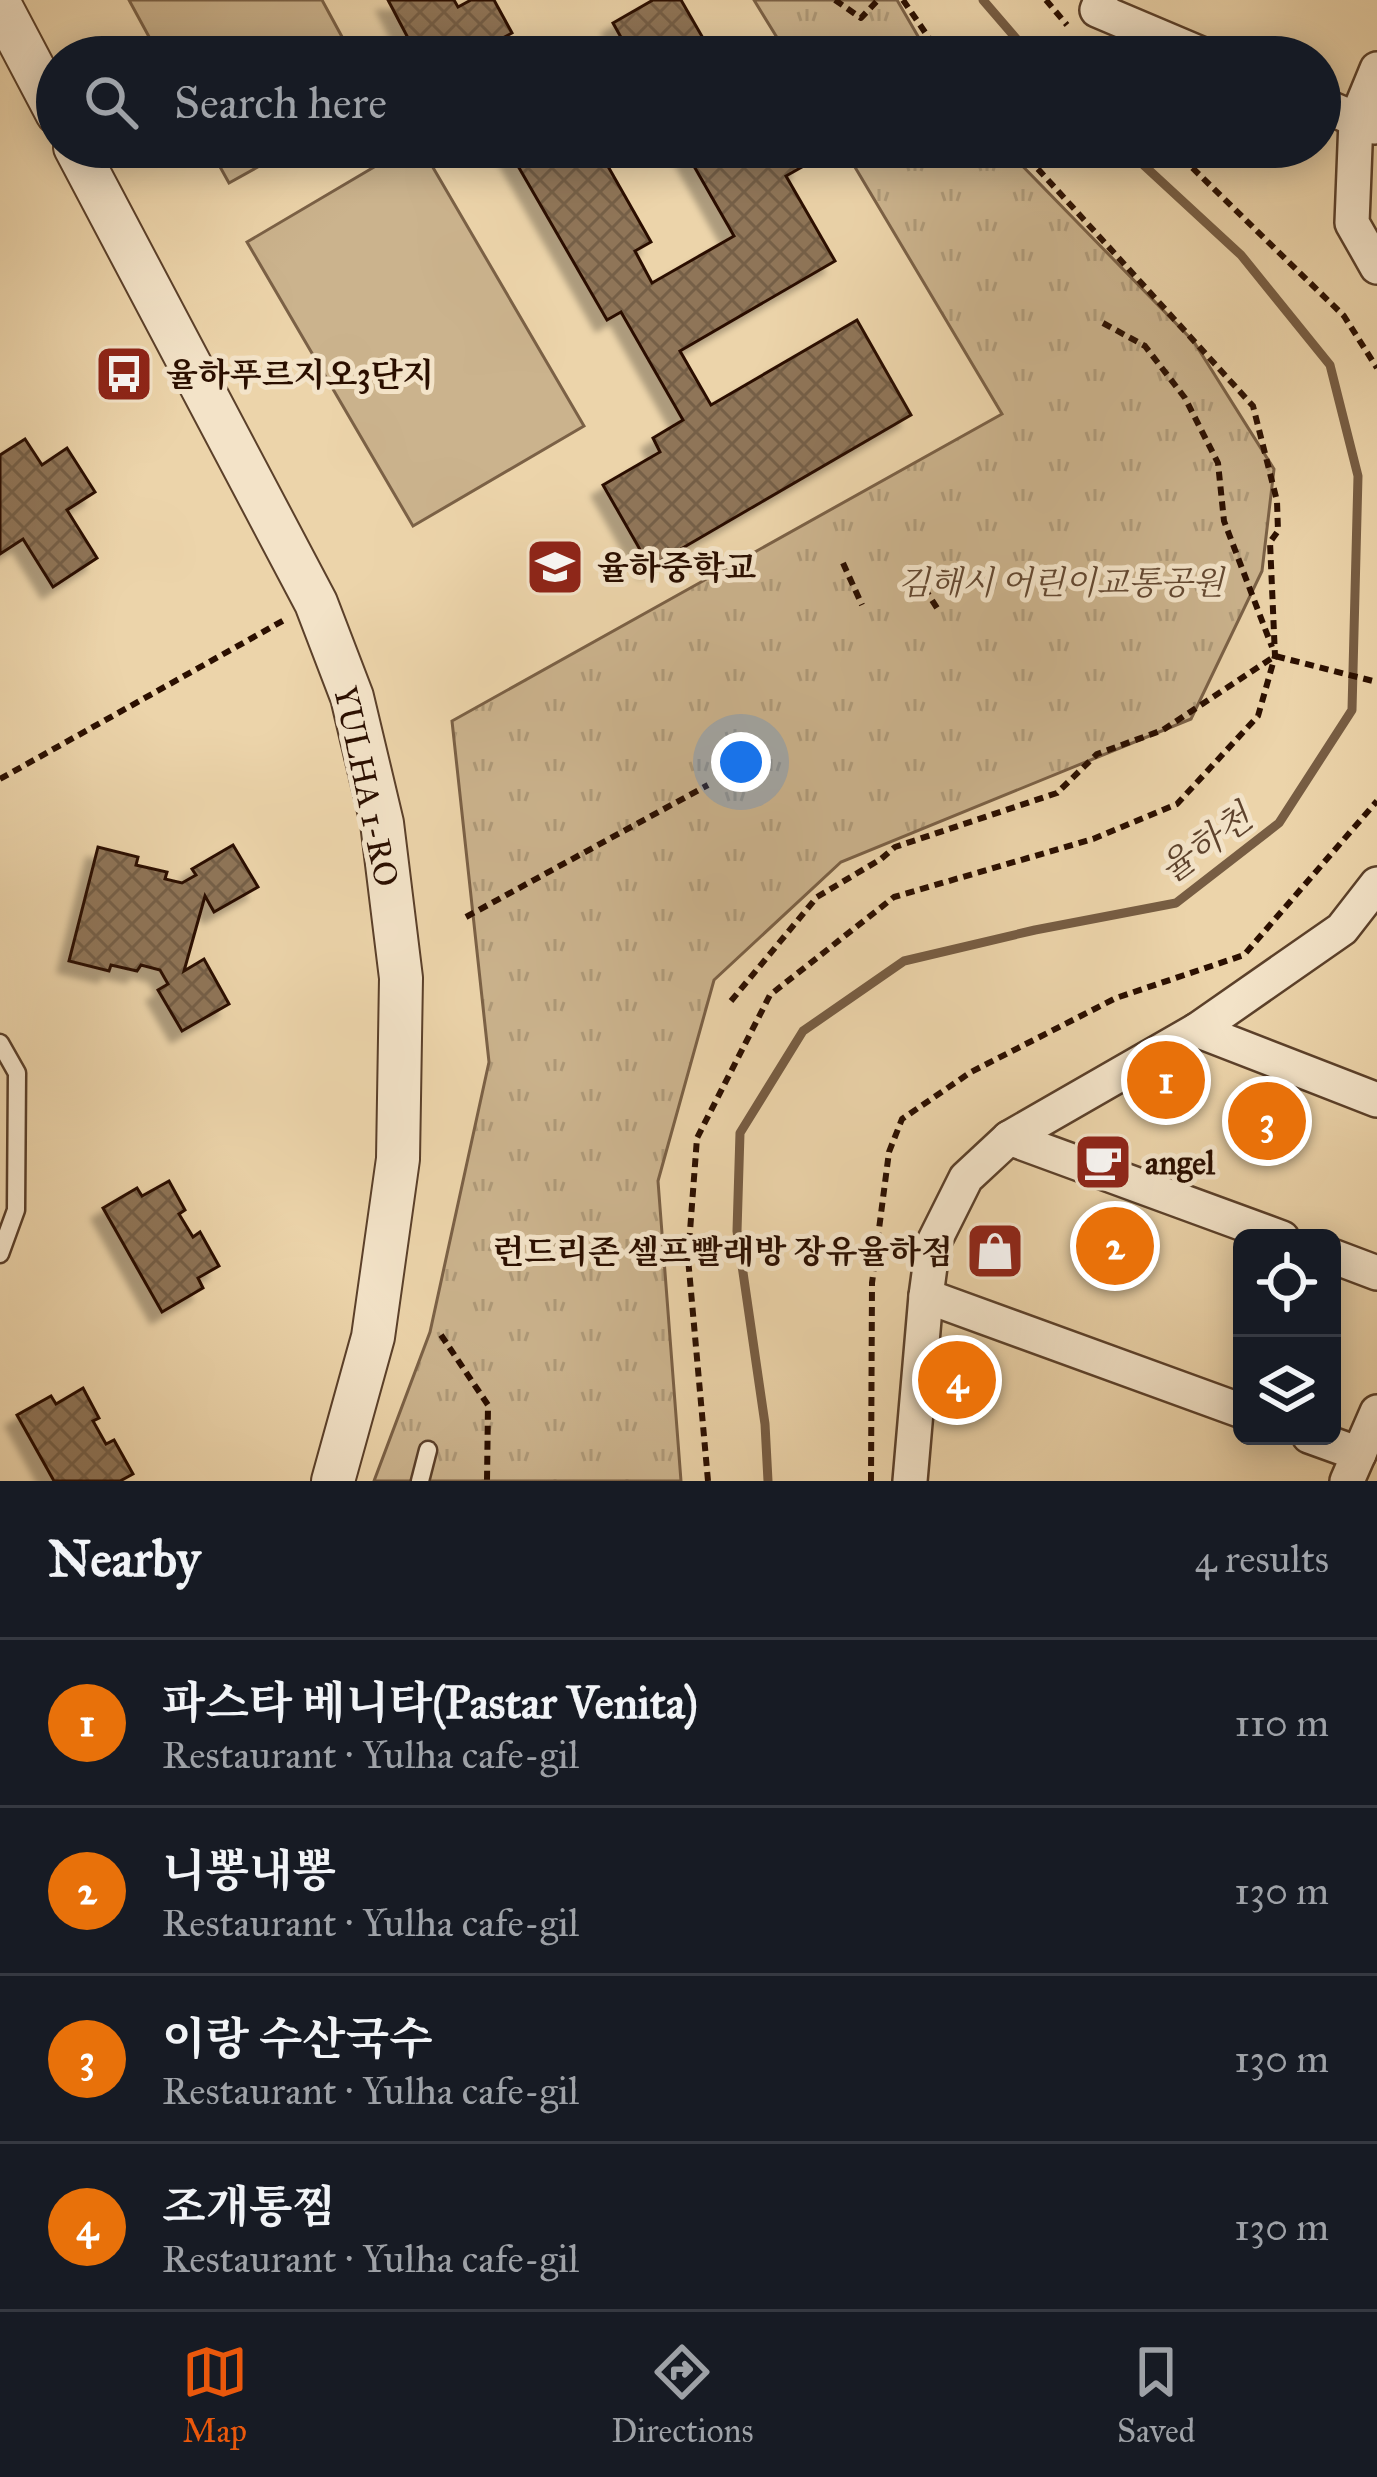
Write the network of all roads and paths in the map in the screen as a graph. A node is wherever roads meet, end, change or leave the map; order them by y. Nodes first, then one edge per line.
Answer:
1 (835, 0) edge
2 (878, 0) edge
3 (903, 0) edge
4 (0, 5) edge
5 (1099, 5) edge
6 (928, 36) edge
7 (1164, 36) edge
8 (1377, 69) edge
9 (36, 73) edge
10 (1367, 124) edge
11 (86, 168) edge
12 (1037, 168) edge
13 (1192, 168) edge
14 (1377, 267) edge
15 (1103, 323) dead end
16 (1377, 368) edge
17 (843, 563) dead end
18 (916, 575) dead end
19 (316, 603) junction
20 (862, 605) dead end
21 (937, 608) dead end
22 (1276, 656) junction
23 (1377, 682) edge
24 (0, 779) edge
25 (708, 785) dead end
26 (1377, 884) edge
27 (466, 917) dead end
28 (731, 1001) dead end
29 (1197, 1030) junction
30 (0, 1043) edge
31 (1377, 1100) edge
32 (1009, 1138) junction
33 (1257, 1229) edge
34 (0, 1254) edge
35 (1341, 1259) edge
36 (1377, 1273) edge
37 (926, 1296) junction
38 (441, 1335) dead end
39 (1233, 1409) edge
40 (1377, 1412) edge
41 (1322, 1445) edge
42 (428, 1450) dead end
43 (1353, 1468) edge
44 (916, 1479) edge
45 (333, 1481) edge
46 (420, 1481) edge
47 (487, 1481) edge
48 (708, 1481) edge

1 - 2 path
3 - 6 path
4 - 9 street
5 - 7 street
8 - 10 street
10 - 14 street
11 - 19 street, YULHA 1-RO
12 - 22 path
13 - 16 path
15 - 22 path
17 - 20 path
18 - 21 path
19 - 24 path
19 - 45 street, YULHA 1-RO
22 - 23 path
22 - 28 path
22 - 48 path
25 - 27 path
26 - 29 street
29 - 31 street
29 - 32 street
30 - 34 lane
32 - 33 street
32 - 37 street
35 - 36 street
37 - 39 street
37 - 44 street
38 - 47 path
40 - 43 street
41 - 43 street
42 - 46 lane

